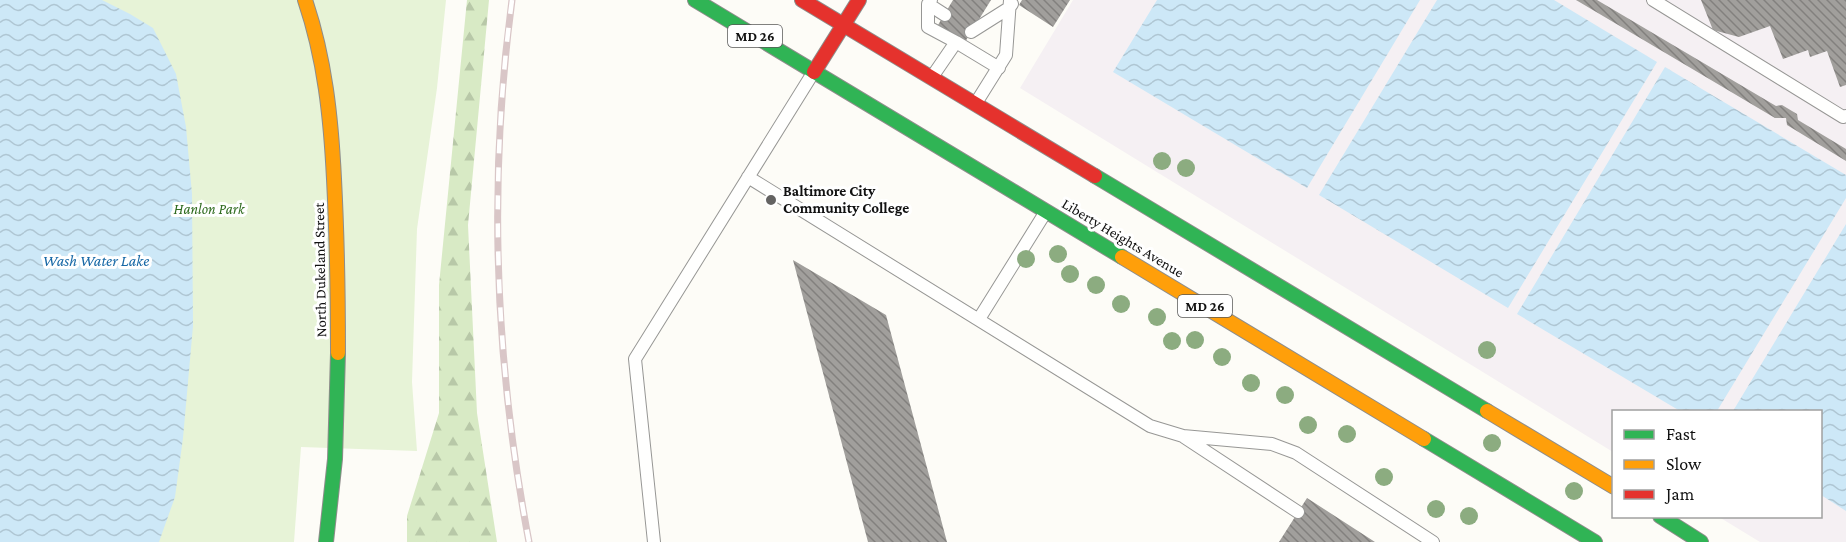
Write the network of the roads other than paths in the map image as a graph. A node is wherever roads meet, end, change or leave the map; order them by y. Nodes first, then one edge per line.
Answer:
1 (305, 0) edge
2 (695, 0) edge
3 (802, 0) edge
4 (859, 0) edge
5 (1653, 0) edge
6 (930, 2) edge
7 (1010, 2) edge
8 (983, 12) dead end
9 (945, 15) dead end
10 (844, 25) junction
11 (971, 32) dead end
12 (956, 42) junction
13 (999, 68) junction
14 (814, 72) junction
15 (931, 78) junction
16 (975, 104) junction
17 (1846, 116) edge
18 (748, 177) junction
19 (1046, 211) junction
20 (979, 319) junction
21 (1183, 436) junction
22 (1612, 486) edge
23 (1298, 512) dead end
24 (1663, 518) edge
25 (326, 542) edge
26 (654, 542) edge
27 (1433, 542) edge
28 (1595, 542) edge
29 (1701, 542) edge

1 - 25 main road, North Dukeland Street
2 - 14 main road, Liberty Heights Avenue / MD 26
3 - 10 main road
4 - 10 main road
5 - 17 lane
6 - 9 lane
6 - 12 lane
7 - 8 lane
7 - 11 lane
7 - 13 lane
10 - 14 main road
10 - 15 main road
12 - 13 lane
12 - 15 lane
13 - 16 lane
14 - 18 lane
14 - 19 main road, Liberty Heights Avenue / MD 26
15 - 16 main road
16 - 22 main road
18 - 20 lane
18 - 26 lane
19 - 20 lane
19 - 28 main road, Liberty Heights Avenue / MD 26
20 - 21 lane
21 - 23 lane
21 - 27 lane
24 - 29 main road

